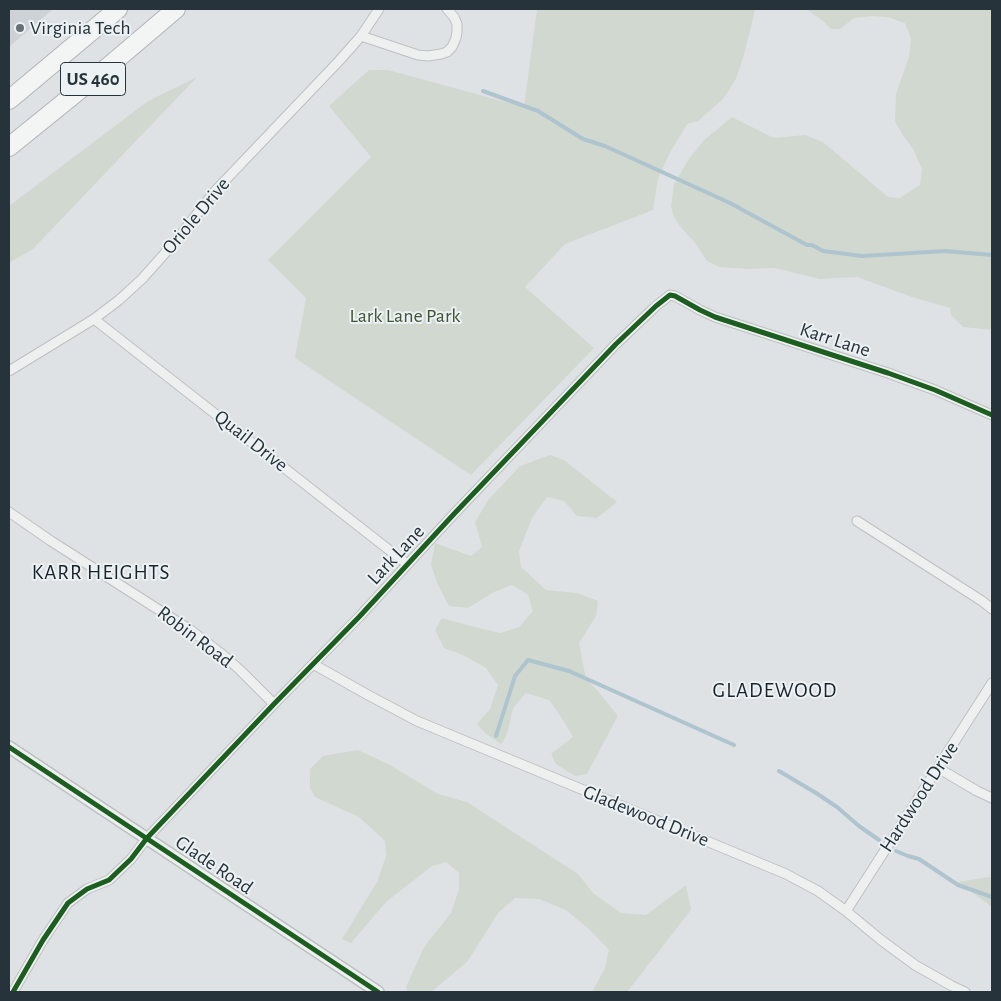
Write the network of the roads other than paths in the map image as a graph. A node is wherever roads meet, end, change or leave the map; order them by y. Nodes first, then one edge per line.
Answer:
1 (118, 9) edge
2 (176, 9) edge
3 (379, 9) edge
4 (447, 9) edge
5 (361, 36) junction
6 (9, 100) edge
7 (9, 147) edge
8 (670, 295) joint
9 (94, 319) junction
10 (9, 371) edge
11 (992, 415) edge
12 (9, 512) edge
13 (857, 521) dead end
14 (408, 564) junction
15 (992, 609) edge
16 (313, 664) junction
17 (992, 683) edge
18 (274, 704) junction
19 (9, 747) edge
20 (938, 768) junction
21 (992, 798) edge
22 (147, 838) junction
23 (846, 911) junction
24 (370, 990) edge
25 (13, 992) edge
26 (965, 992) edge

1 - 6 highway, US 460
2 - 7 highway, US 460
3 - 5 street, Oriole Drive
4 - 5 street
5 - 9 street, Oriole Drive
8 - 11 street, Karr Lane
8 - 14 street, Lark Lane
9 - 10 street, Oriole Drive
9 - 14 street, Quail Drive
12 - 18 street, Robin Road
13 - 15 street
14 - 16 street, Lark Lane
16 - 18 street, Lark Lane
16 - 23 street, Gladewood Drive
17 - 20 street, Hardwood Drive
18 - 22 street, Lark Lane
19 - 22 street, Glade Road
20 - 21 street
20 - 23 street, Hardwood Drive
22 - 24 street, Glade Road
22 - 25 street, Lark Lane
23 - 26 street, Gladewood Drive

